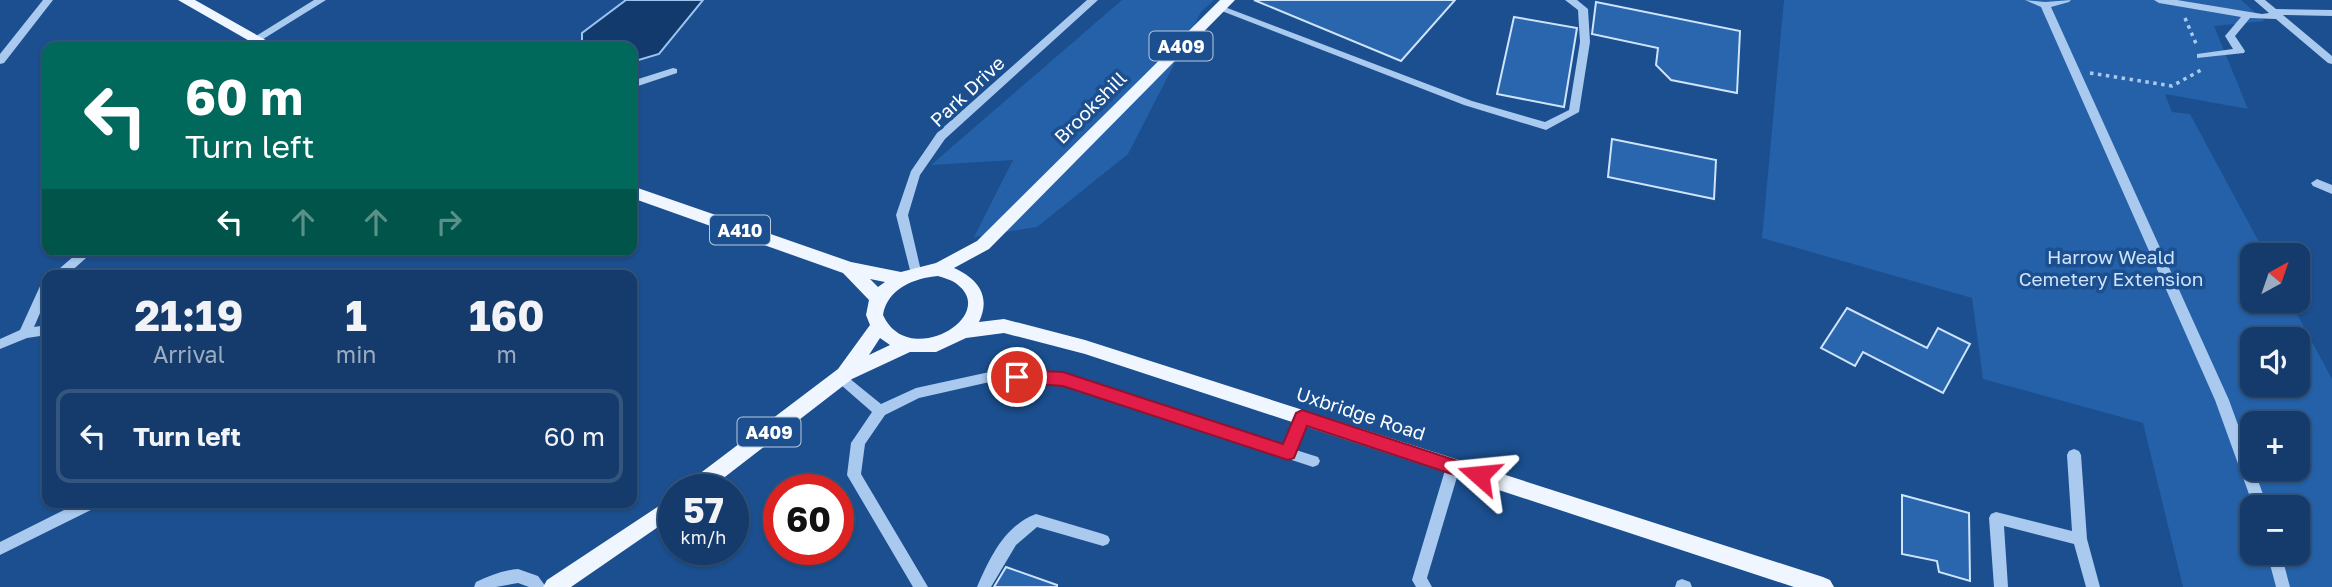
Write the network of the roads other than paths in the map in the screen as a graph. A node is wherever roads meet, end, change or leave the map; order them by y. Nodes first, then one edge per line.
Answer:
1 (48, 0) edge
2 (185, 0) edge
3 (321, 0) edge
4 (1093, 0) edge
5 (1570, 0) edge
6 (2030, 0) edge
7 (2066, 0) edge
8 (2159, 0) edge
9 (2259, 0) edge
10 (1223, 4) edge
11 (2045, 5) junction
12 (2332, 13) edge
13 (2248, 14) junction
14 (2275, 14) junction
15 (256, 40) junction
16 (260, 42) edge
17 (2201, 57) road end
18 (0, 61) edge
19 (2332, 61) edge
20 (673, 71) dead end
21 (637, 83) edge
22 (2317, 183) dead end
23 (2332, 190) edge
24 (637, 194) edge
25 (983, 245) junction
26 (82, 256) edge
27 (849, 268) junction
28 (939, 269) junction
29 (64, 270) edge
30 (907, 275) junction
31 (968, 281) junction
32 (42, 295) edge
33 (878, 299) junction
34 (978, 305) junction
35 (879, 326) junction
36 (1004, 326) junction
37 (42, 331) edge
38 (963, 331) junction
39 (25, 333) junction
40 (0, 344) edge
41 (907, 345) junction
42 (842, 376) junction
43 (880, 411) junction
44 (1302, 418) junction
45 (1288, 453) junction
46 (2074, 455) dead end
47 (1313, 461) dead end
48 (1453, 467) junction
49 (714, 474) edge
50 (2255, 495) edge
51 (82, 508) edge
52 (658, 516) edge
53 (2080, 539) junction
54 (1103, 540) dead end
55 (0, 550) edge
56 (2277, 565) edge
57 (1819, 586) edge
58 (481, 587) edge
59 (539, 587) edge
60 (554, 587) edge
61 (920, 587) edge
62 (984, 587) edge
63 (1425, 587) edge
64 (2001, 587) edge
65 (2094, 587) edge
66 (2283, 587) edge

1 - 18 street
2 - 15 main road
3 - 15 street
4 - 30 street, Park Drive
5 - 10 street
6 - 11 street
7 - 11 street
8 - 13 street
9 - 14 street
10 - 25 main road, Brookshill / A409
11 - 50 street
12 - 14 street
13 - 14 street
13 - 17 street
14 - 19 street
15 - 16 main road
20 - 21 street
22 - 23 street
24 - 27 main road, A410
25 - 28 main road, Brookshill / A409
25 - 31 main road, Brookshill / A409
26 - 29 street
27 - 30 main road, A410
27 - 33 main road, A410
28 - 30 main road
28 - 31 main road
30 - 33 main road
31 - 34 main road
32 - 39 street
33 - 35 main road
34 - 36 main road, Uxbridge Road
34 - 38 main road
35 - 41 main road
35 - 42 main road, A409
36 - 38 main road, Uxbridge Road
36 - 44 main road, Uxbridge Road
37 - 39 street
38 - 41 main road
39 - 40 street
41 - 42 main road, A409
42 - 43 street
42 - 49 main road, A409
43 - 45 street
43 - 61 street
44 - 45 street
44 - 48 main road, Uxbridge Road
45 - 47 street
46 - 53 street
48 - 57 main road, Uxbridge Road
48 - 63 street
51 - 55 street
52 - 60 main road
53 - 64 street
53 - 65 street
54 - 62 street
56 - 66 street
58 - 59 street

